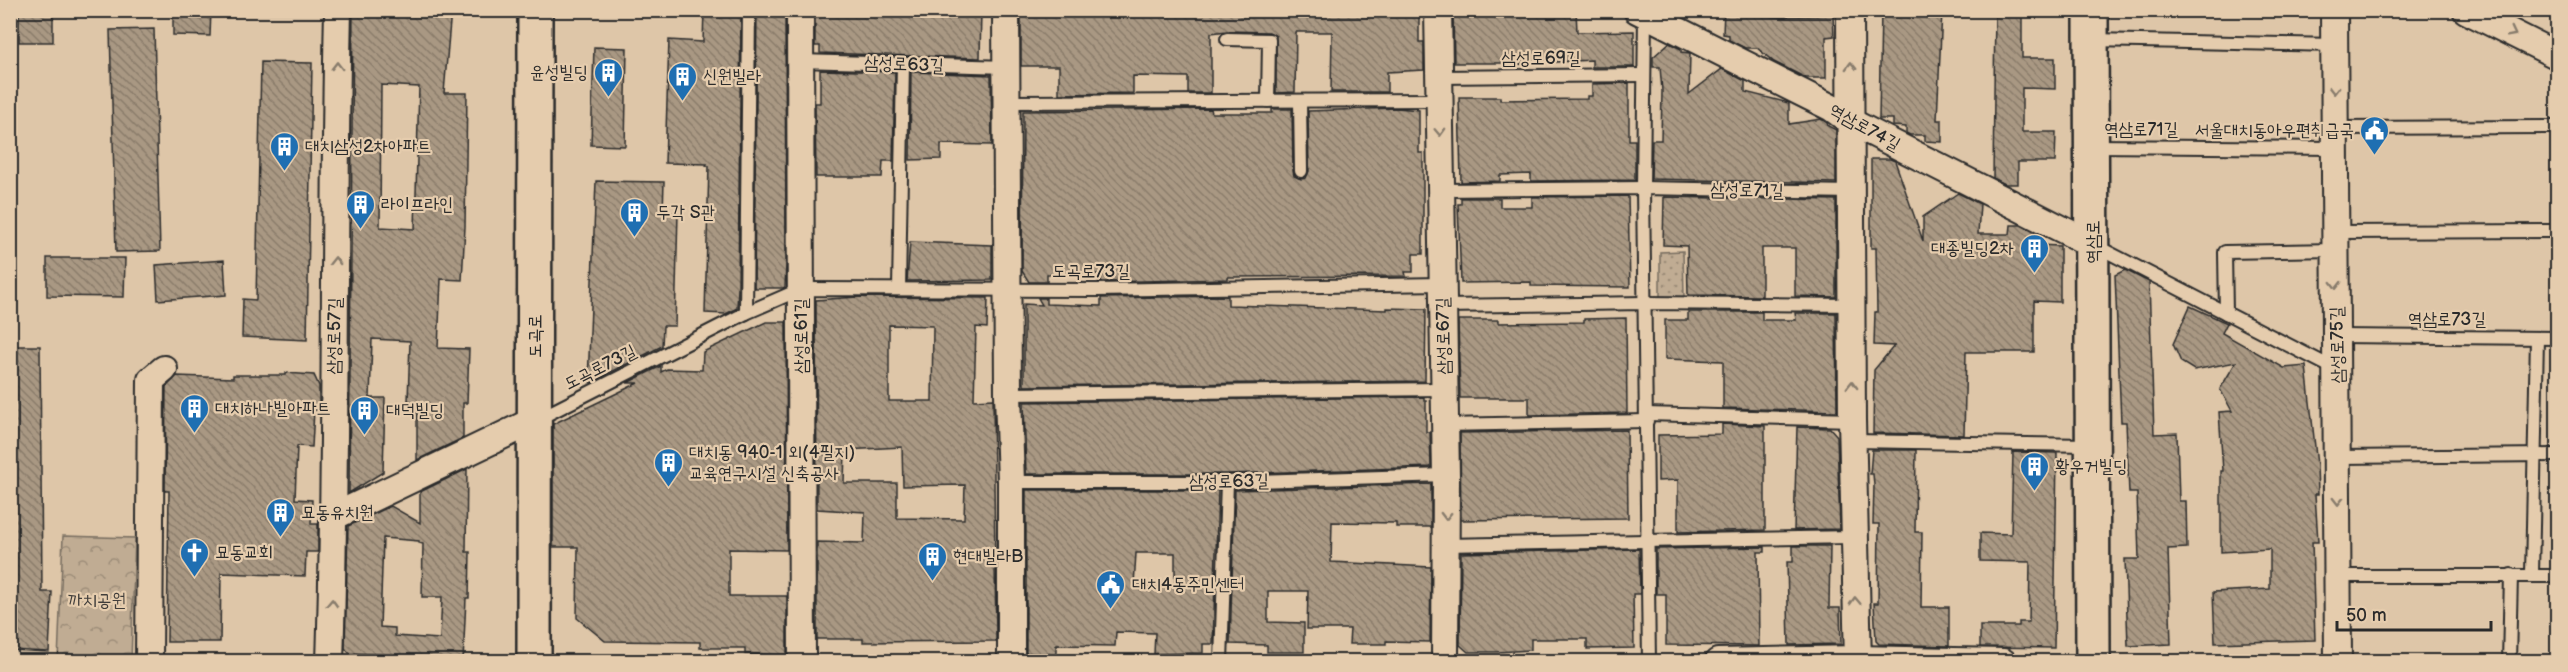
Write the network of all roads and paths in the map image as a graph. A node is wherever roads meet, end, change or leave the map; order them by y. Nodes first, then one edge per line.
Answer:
1 (338, 10) edge
2 (535, 10) edge
3 (748, 10) edge
4 (800, 10) edge
5 (1006, 10) edge
6 (1438, 10) edge
7 (1850, 10) edge
8 (2334, 10) edge
9 (2466, 10) edge
10 (1641, 12) edge
11 (2091, 25) edge
12 (1227, 39) dead end
13 (2334, 45) junction
14 (2558, 56) edge
15 (801, 61) junction
16 (903, 64) junction
17 (1008, 67) junction
18 (1643, 75) junction
19 (1439, 88) junction
20 (1268, 101) junction
21 (1300, 101) junction
22 (1008, 102) junction
23 (1851, 122) junction
24 (2558, 127) edge
25 (2335, 138) junction
26 (2091, 146) junction
27 (1301, 171) dead end
28 (1643, 189) junction
29 (1442, 190) junction
30 (1852, 192) junction
31 (2558, 231) edge
32 (2336, 241) junction
33 (2093, 245) junction
34 (801, 289) junction
35 (899, 289) junction
36 (1008, 289) junction
37 (1442, 295) junction
38 (1644, 303) junction
39 (1853, 305) junction
40 (746, 313) junction
41 (2226, 314) junction
42 (2336, 336) junction
43 (2537, 338) junction
44 (2558, 338) edge
45 (164, 369) dead end
46 (2337, 370) junction
47 (1443, 389) junction
48 (1008, 394) junction
49 (1647, 418) junction
50 (535, 420) junction
51 (1444, 424) junction
52 (1853, 431) junction
53 (2091, 445) junction
54 (2534, 456) junction
55 (2558, 456) edge
56 (2338, 457) junction
57 (1446, 475) junction
58 (1011, 482) junction
59 (1227, 482) junction
60 (335, 516) junction
61 (1853, 537) junction
62 (1648, 540) junction
63 (1446, 545) junction
64 (2532, 574) junction
65 (2511, 575) junction
66 (2338, 576) junction
67 (2558, 576) edge
68 (1858, 660) edge
69 (149, 662) edge
70 (330, 662) edge
71 (534, 662) edge
72 (802, 662) edge
73 (1011, 662) edge
74 (1221, 662) edge
75 (1445, 662) edge
76 (1649, 662) edge
77 (1718, 662) edge
78 (2002, 662) edge
79 (2093, 662) edge
80 (2338, 662) edge
81 (2509, 662) edge

60 -> 1 street, 삼성로57길
2 - 50 main road, 도곡로
3 - 40 lane
4 - 15 street, 삼성로61길
5 - 17 street
6 - 19 street, 삼성로67길
23 -> 7 street
8 - 13 street, 삼성로75길
9 -> 14 street
10 - 18 lane
10 - 23 street, 역삼로74길
11 - 13 lane, 역삼로
11 - 26 main road, 역삼로
12 - 20 lane
13 -> 25 street, 삼성로75길
15 - 16 lane, 삼성로63길
15 - 34 street, 삼성로61길
16 - 17 lane, 삼성로63길
16 - 35 lane
17 - 22 street
18 - 19 lane, 삼성로69길
18 - 28 lane
19 - 21 lane
19 -> 29 street, 삼성로67길
20 - 21 lane
20 - 22 lane
21 - 27 lane
22 - 36 street
23 - 30 street
23 - 33 street, 역삼로74길
24 - 25 lane, 역삼로71길
25 - 26 lane, 역삼로71길
25 - 32 street, 삼성로75길
26 - 33 main road, 역삼로
28 - 29 lane
28 - 30 lane, 삼성로71길
28 - 38 lane
29 - 37 street, 삼성로67길
30 - 39 street
31 - 32 lane
32 - 41 lane
32 -> 42 street, 삼성로75길
33 - 41 lane
33 - 53 main road, 역삼로
34 - 35 lane, 도곡로73길
34 - 40 lane, 도곡로73길
34 - 72 street, 삼성로61길
35 - 36 lane, 도곡로73길
36 - 37 lane, 도곡로73길
36 - 48 street
37 - 38 lane
37 - 47 street, 삼성로67길
38 - 39 lane
38 - 49 lane
52 -> 39 street
40 - 50 lane, 도곡로73길
41 - 46 lane
42 - 43 lane, 역삼로73길
42 - 46 street, 삼성로75길
43 - 44 lane, 역삼로73길
43 - 54 lane
45 - 69 street
46 - 56 street, 삼성로75길
47 - 48 lane
47 - 51 street, 삼성로67길
48 - 58 street
49 - 51 lane
49 - 52 lane
49 - 62 lane
50 - 60 street
50 - 71 main road, 도곡로
51 - 57 street, 삼성로67길
52 - 53 lane
52 - 61 street
53 - 79 main road, 역삼로
54 - 55 lane
54 - 56 lane
54 - 64 lane
56 -> 66 street, 삼성로75길
57 - 59 lane, 삼성로63길
57 -> 63 street, 삼성로67길
58 - 59 lane, 삼성로63길
58 - 73 street
59 - 74 lane
70 -> 60 street, 삼성로57길
61 - 62 lane
68 -> 61 street
62 - 63 lane
62 - 76 lane
63 - 75 street, 삼성로67길
64 - 65 lane
64 - 67 lane
65 - 66 lane
65 - 81 lane
66 - 80 street, 삼성로75길
68 - 77 street
68 - 78 street

